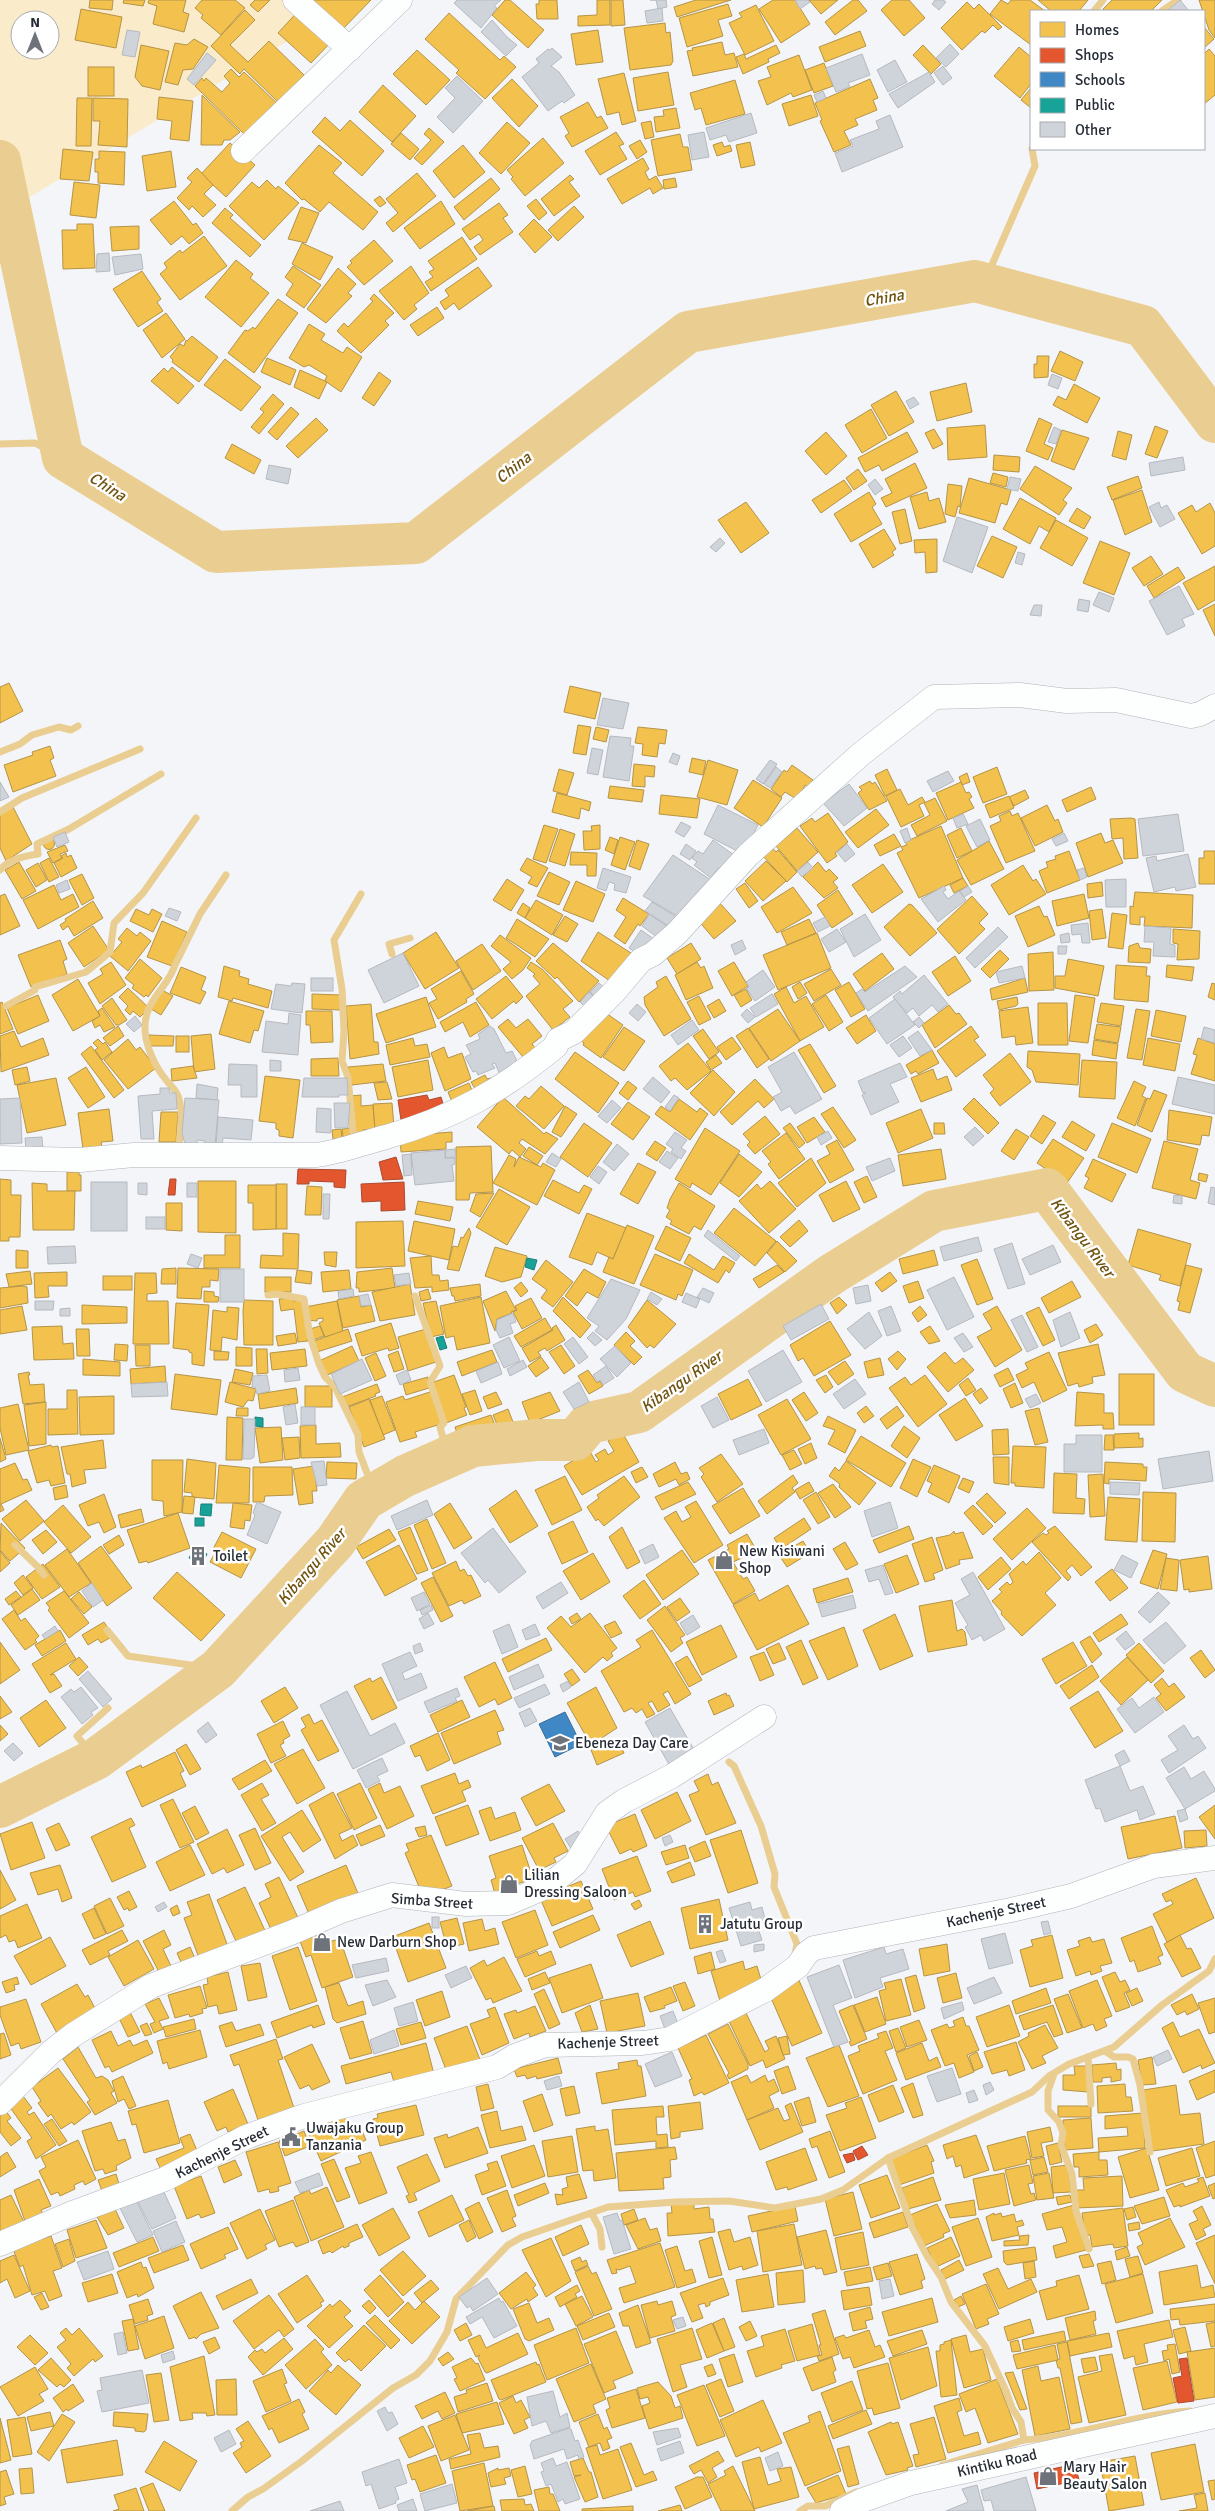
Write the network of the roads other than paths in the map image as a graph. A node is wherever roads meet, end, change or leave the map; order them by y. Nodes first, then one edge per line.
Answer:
1 (295, 0) edge
2 (400, 0) edge
3 (350, 49) junction
4 (243, 151) dead end
5 (1215, 706) edge
6 (1190, 716) junction
7 (1215, 727) edge
8 (0, 1158) edge
9 (764, 1717) dead end
10 (1215, 1858) edge
11 (0, 2103) edge
12 (0, 2244) edge
13 (1215, 2416) edge
14 (842, 2511) edge

1 - 3 street
2 - 3 street
3 - 4 street
5 - 6 street
6 - 7 street
6 - 8 street
9 - 11 street, Simba Street
10 - 12 street, Kachenje Street
13 - 14 street, Kintiku Road

